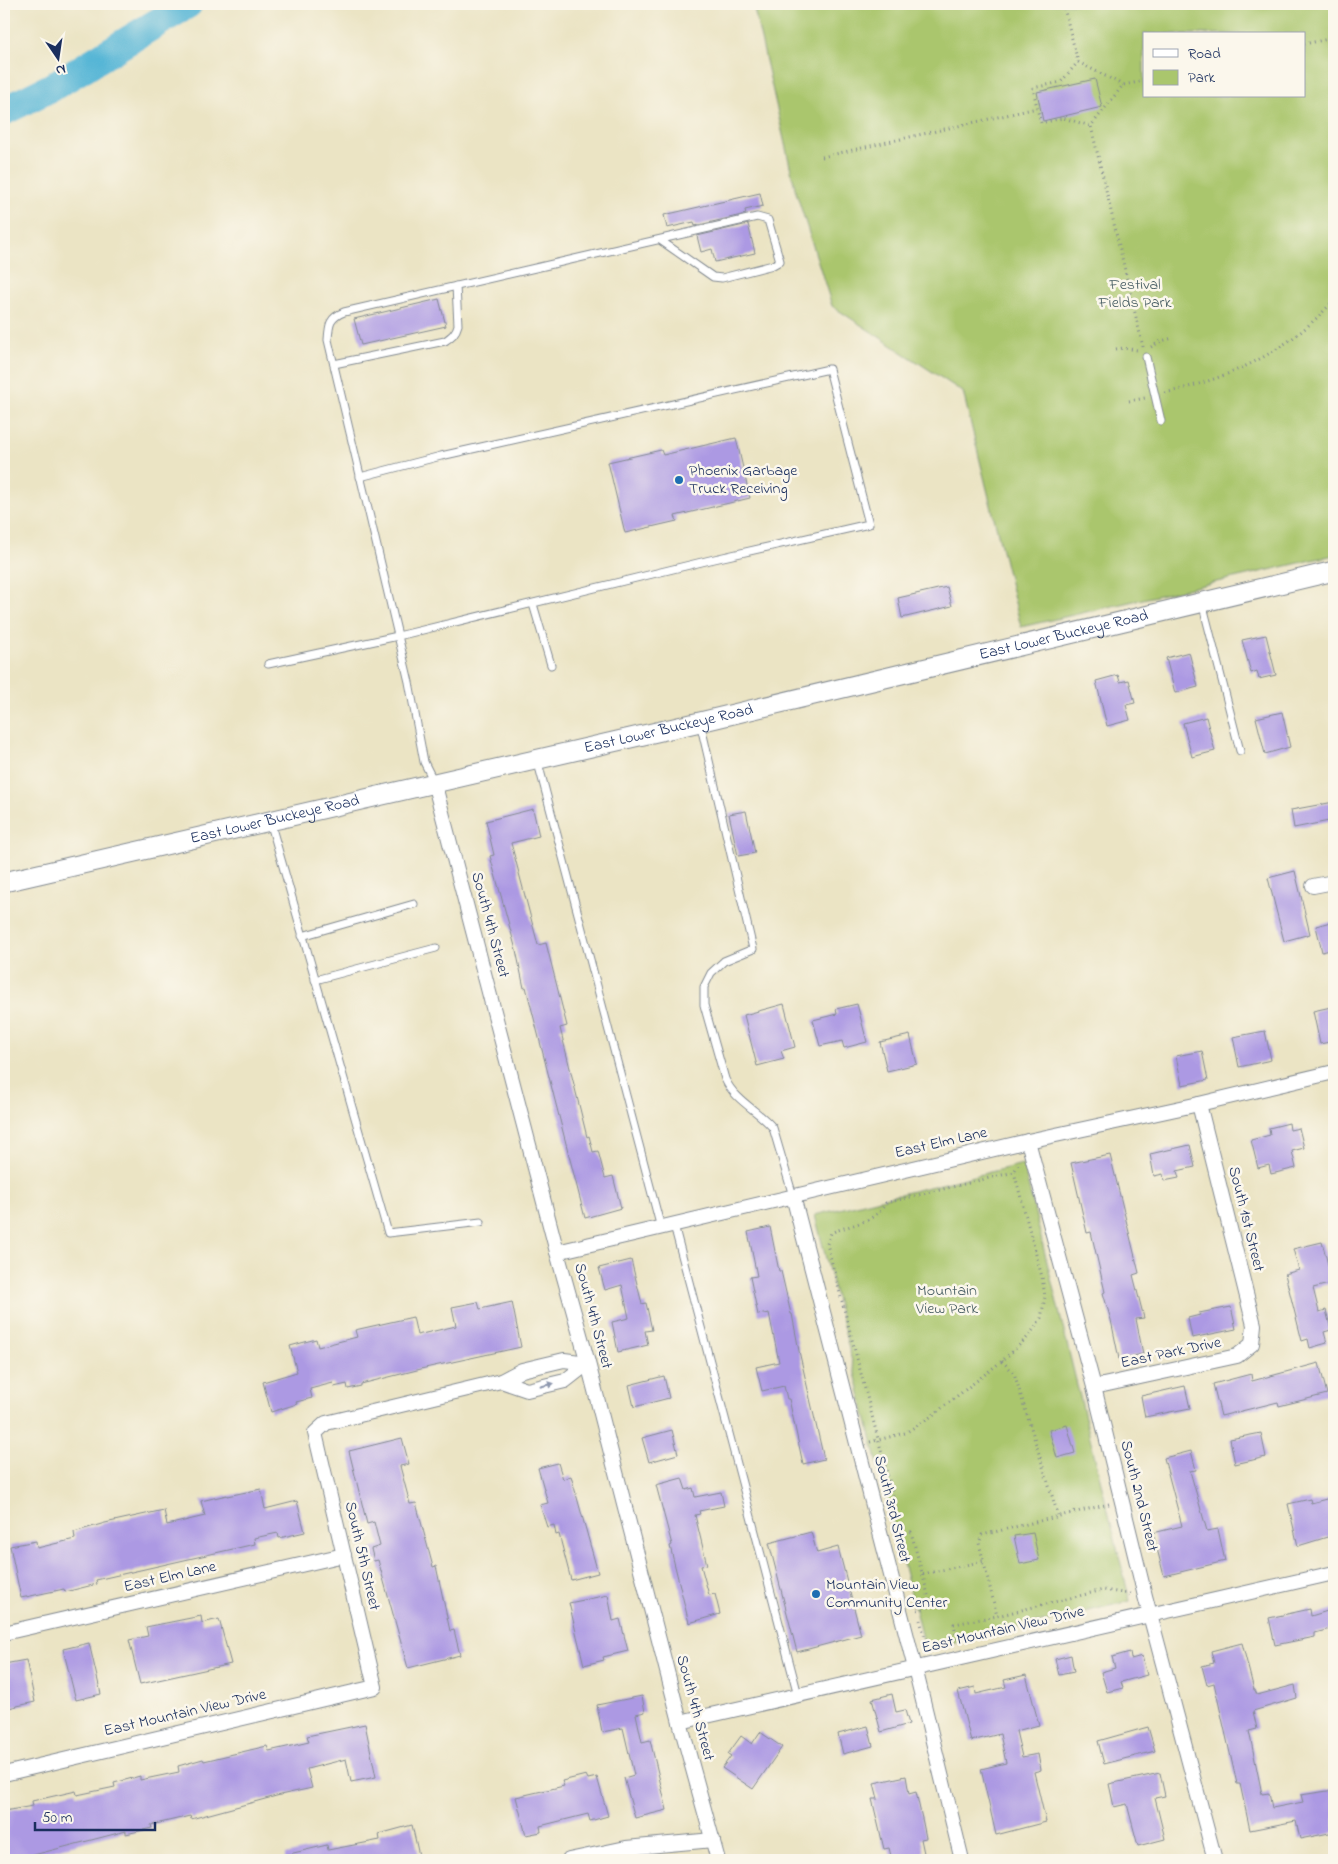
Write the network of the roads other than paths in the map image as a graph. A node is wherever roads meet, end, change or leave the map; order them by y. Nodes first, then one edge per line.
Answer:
1 (660, 240) junction
2 (456, 286) junction
3 (1146, 357) road end
4 (334, 364) junction
5 (1161, 421) dead end
6 (360, 477) junction
7 (1334, 571) edge
8 (1202, 602) junction
9 (533, 604) junction
10 (398, 636) junction
11 (268, 664) dead end
12 (551, 665) dead end
13 (700, 722) junction
14 (1240, 751) dead end
15 (537, 759) junction
16 (434, 782) junction
17 (270, 820) junction
18 (4, 882) edge
19 (1334, 882) edge
20 (1313, 886) dead end
21 (414, 904) dead end
22 (302, 936) junction
23 (436, 948) dead end
24 (315, 980) junction
25 (1334, 1072) edge
26 (1199, 1104) junction
27 (1028, 1141) junction
28 (793, 1196) junction
29 (481, 1222) dead end
30 (667, 1226) junction
31 (557, 1252) junction
32 (1252, 1344) joint
33 (588, 1363) junction
34 (501, 1381) junction
35 (1094, 1388) junction
36 (344, 1555) junction
37 (1334, 1573) edge
38 (1151, 1614) junction
39 (4, 1633) edge
40 (915, 1668) junction
41 (375, 1687) joint
42 (798, 1695) junction
43 (680, 1722) junction
44 (4, 1774) edge
45 (713, 1840) junction
46 (569, 1860) edge
47 (718, 1860) edge
48 (962, 1860) edge
49 (1215, 1860) edge

1 - 1 lane
1 - 2 lane
2 - 4 lane
2 - 4 lane
3 - 5 lane
4 - 6 lane
6 - 9 lane
6 - 10 lane
7 - 8 main road, East Lower Buckeye Road
8 - 13 main road, East Lower Buckeye Road
8 - 14 lane
9 - 10 lane
9 - 12 lane
10 - 11 lane
10 - 16 lane
13 - 15 main road, East Lower Buckeye Road
13 - 28 lane
15 - 16 main road, East Lower Buckeye Road
15 - 30 lane
16 - 17 main road, East Lower Buckeye Road
16 - 31 street, South 4th Street
17 - 18 main road, East Lower Buckeye Road
17 - 22 lane
19 - 20 street
21 - 22 lane
22 - 24 lane
23 - 24 lane
24 - 29 lane
25 - 26 street, East Elm Lane
26 - 27 street, East Elm Lane
26 - 32 street, South 1st Street
27 - 28 street, East Elm Lane
27 - 35 street, South 2nd Street
28 - 30 street, East Elm Lane
28 - 40 street, South 3rd Street
30 - 31 street, East Elm Lane
30 - 42 lane
31 - 33 street, South 4th Street
32 - 35 street, East Park Drive
33 - 34 street
34 -> 33 street
33 - 43 street, South 4th Street
34 - 36 street, South 5th Street
35 - 38 street, South 2nd Street
36 - 39 street, East Elm Lane
36 - 41 street, South 5th Street
37 - 38 street, East Mountain View Drive
38 - 40 street, East Mountain View Drive
38 - 49 street, South 2nd Street
40 - 42 street, East Mountain View Drive
40 - 48 street, South 3rd Street
41 - 44 street, East Mountain View Drive
42 - 43 street, East Mountain View Drive
43 - 45 street, South 4th Street
45 - 46 street
45 - 47 street, South 4th Street

